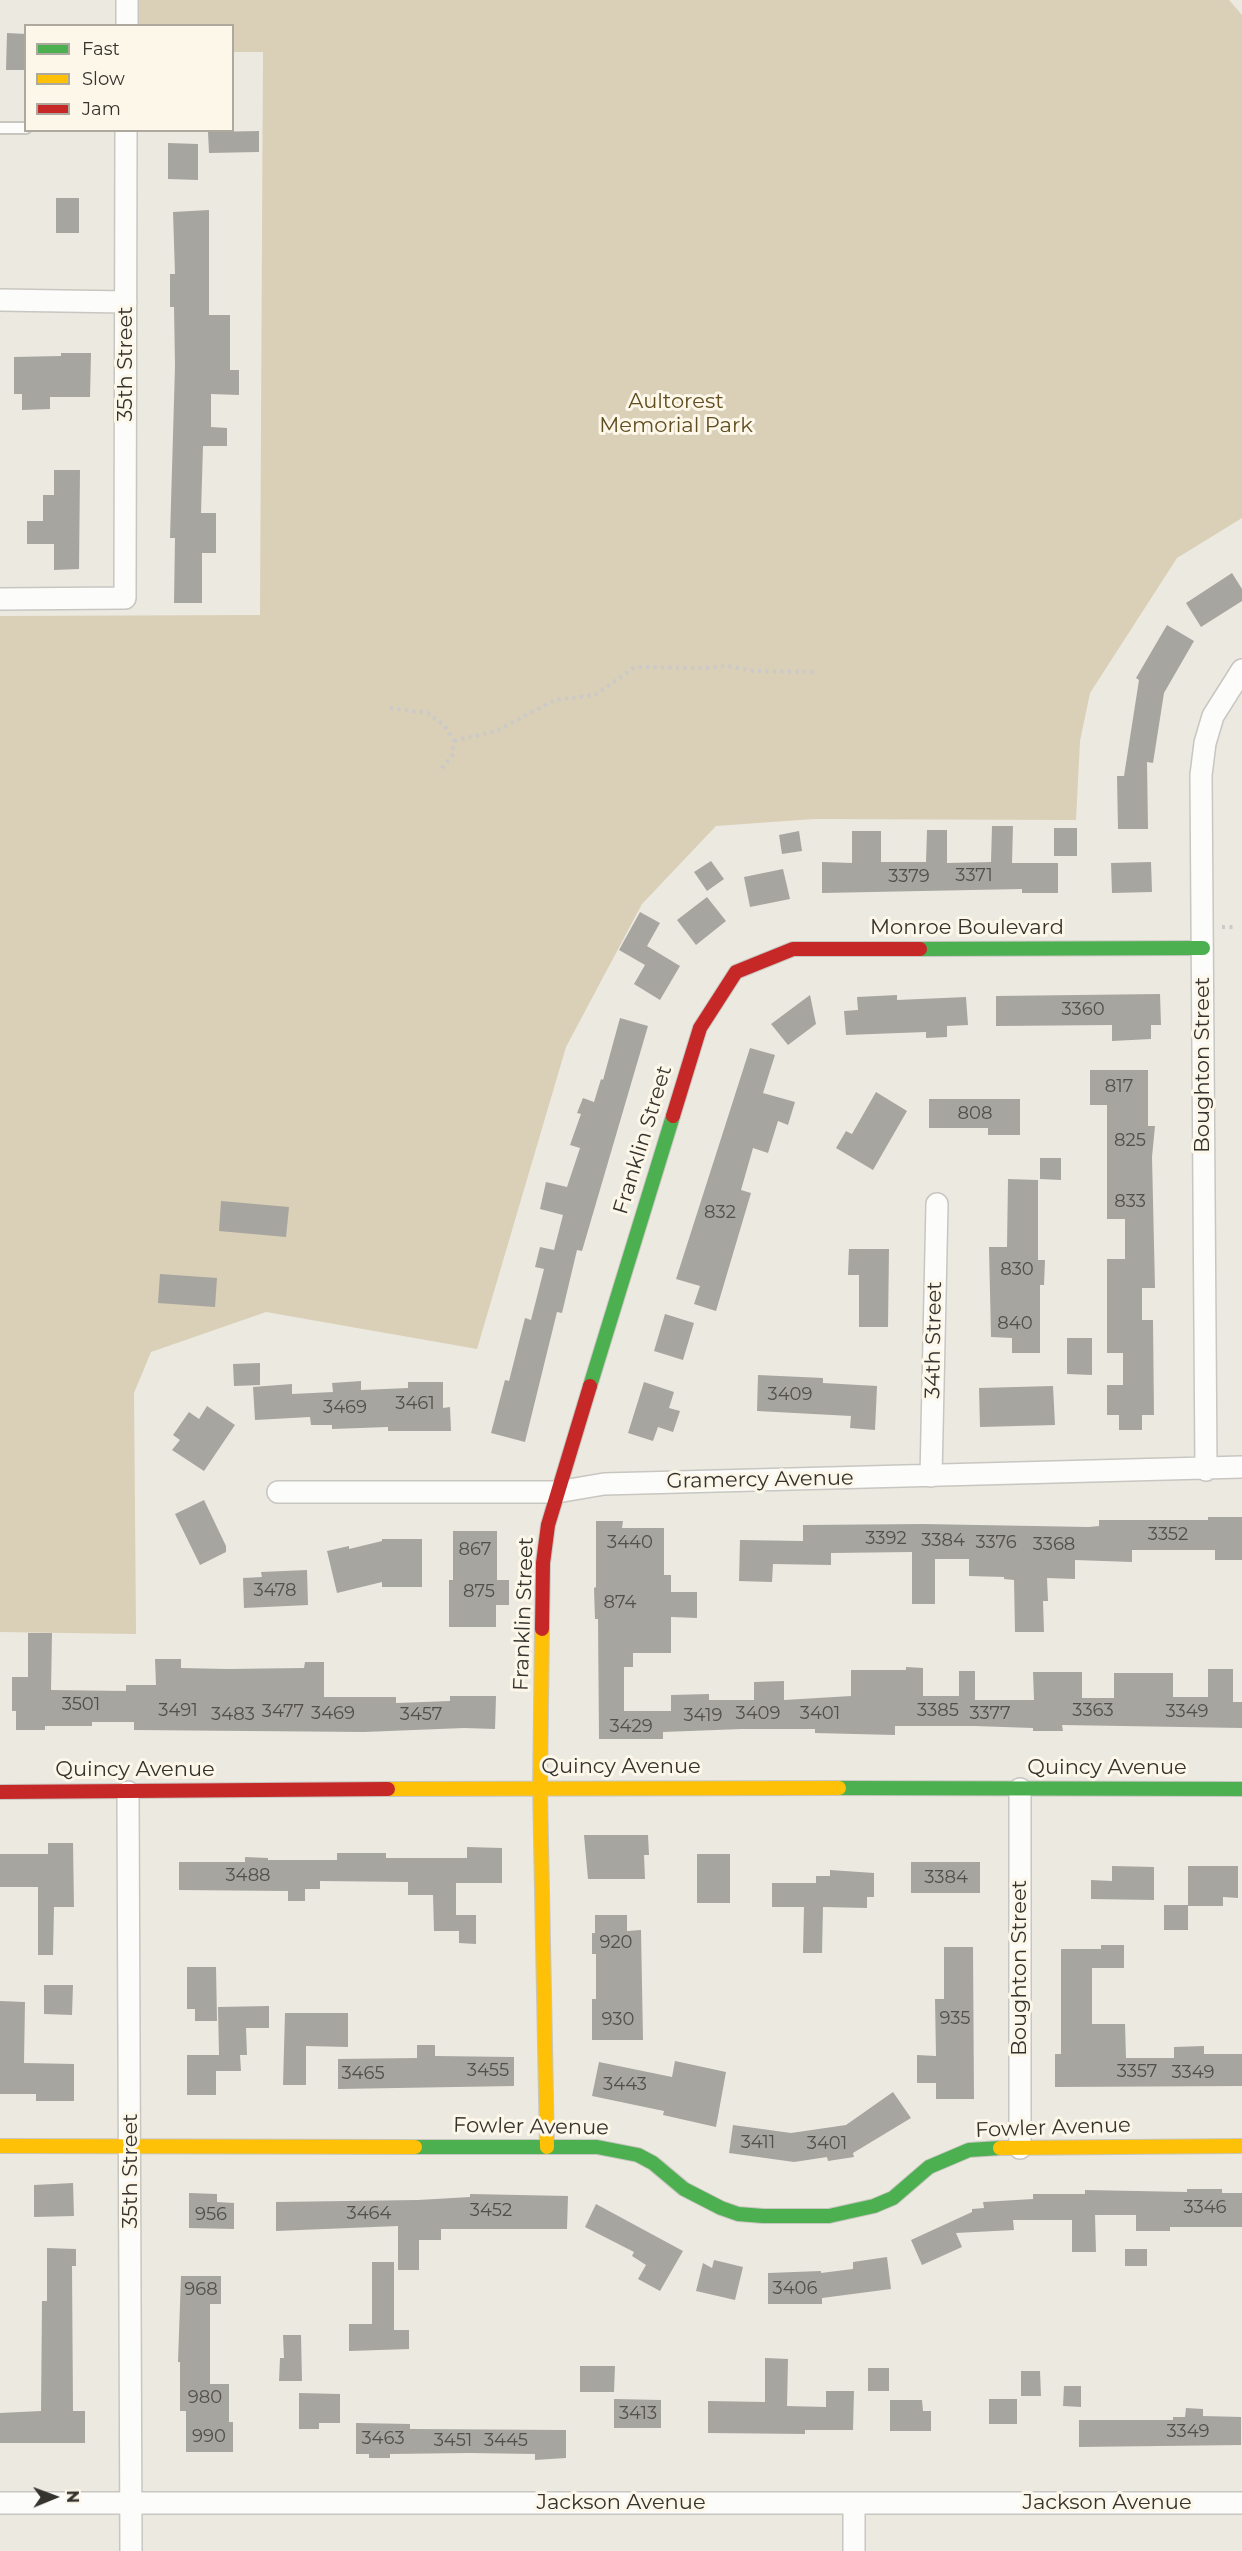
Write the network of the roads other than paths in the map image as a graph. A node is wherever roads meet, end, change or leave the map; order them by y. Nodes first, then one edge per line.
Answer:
1 (127, 0) edge
2 (127, 24) edge
3 (24, 128) edge
4 (0, 129) edge
5 (126, 132) edge
6 (0, 300) edge
7 (126, 302) junction
8 (0, 599) edge
9 (1242, 670) edge
10 (1203, 948) junction
11 (736, 972) joint
12 (937, 1204) dead end
13 (1242, 1467) edge
14 (1206, 1470) junction
15 (931, 1476) junction
16 (278, 1492) dead end
17 (557, 1492) junction
18 (540, 1788) junction
19 (1020, 1789) junction
20 (1242, 1789) edge
21 (0, 1792) edge
22 (128, 1792) junction
23 (0, 2146) edge
24 (131, 2146) junction
25 (1242, 2146) edge
26 (547, 2147) junction
27 (1020, 2148) junction
28 (131, 2502) junction
29 (0, 2503) edge
30 (854, 2503) junction
31 (1242, 2503) edge
32 (131, 2551) edge
33 (854, 2551) edge

1 - 2 street
3 - 4 lane
5 - 7 street, 35th Street
6 - 7 street
7 - 8 street, 35th Street
9 - 10 street, Boughton Street
10 - 11 street, Monroe Boulevard
10 - 14 street, Boughton Street
11 - 17 street, Franklin Street
12 - 15 street, 34th Street
13 - 14 street, Gramercy Avenue
14 - 15 street, Gramercy Avenue
15 - 17 street, Gramercy Avenue
16 - 17 street, Gramercy Avenue
17 - 18 street, Franklin Street
18 - 19 street, Quincy Avenue
18 - 22 street, Quincy Avenue
18 - 26 street, Franklin Street
19 - 20 street, Quincy Avenue
19 - 27 street, Boughton Street
21 - 22 street, Quincy Avenue
22 - 24 street, 35th Street
23 - 24 street, Fowler Avenue
24 - 26 street, Fowler Avenue
24 - 28 street, 35th Street
25 - 27 street, Fowler Avenue
26 - 27 street, Fowler Avenue
28 - 29 street, Jackson Avenue
28 - 30 street, Jackson Avenue
28 - 32 street, 35th Street
30 - 31 street, Jackson Avenue
30 - 33 street

